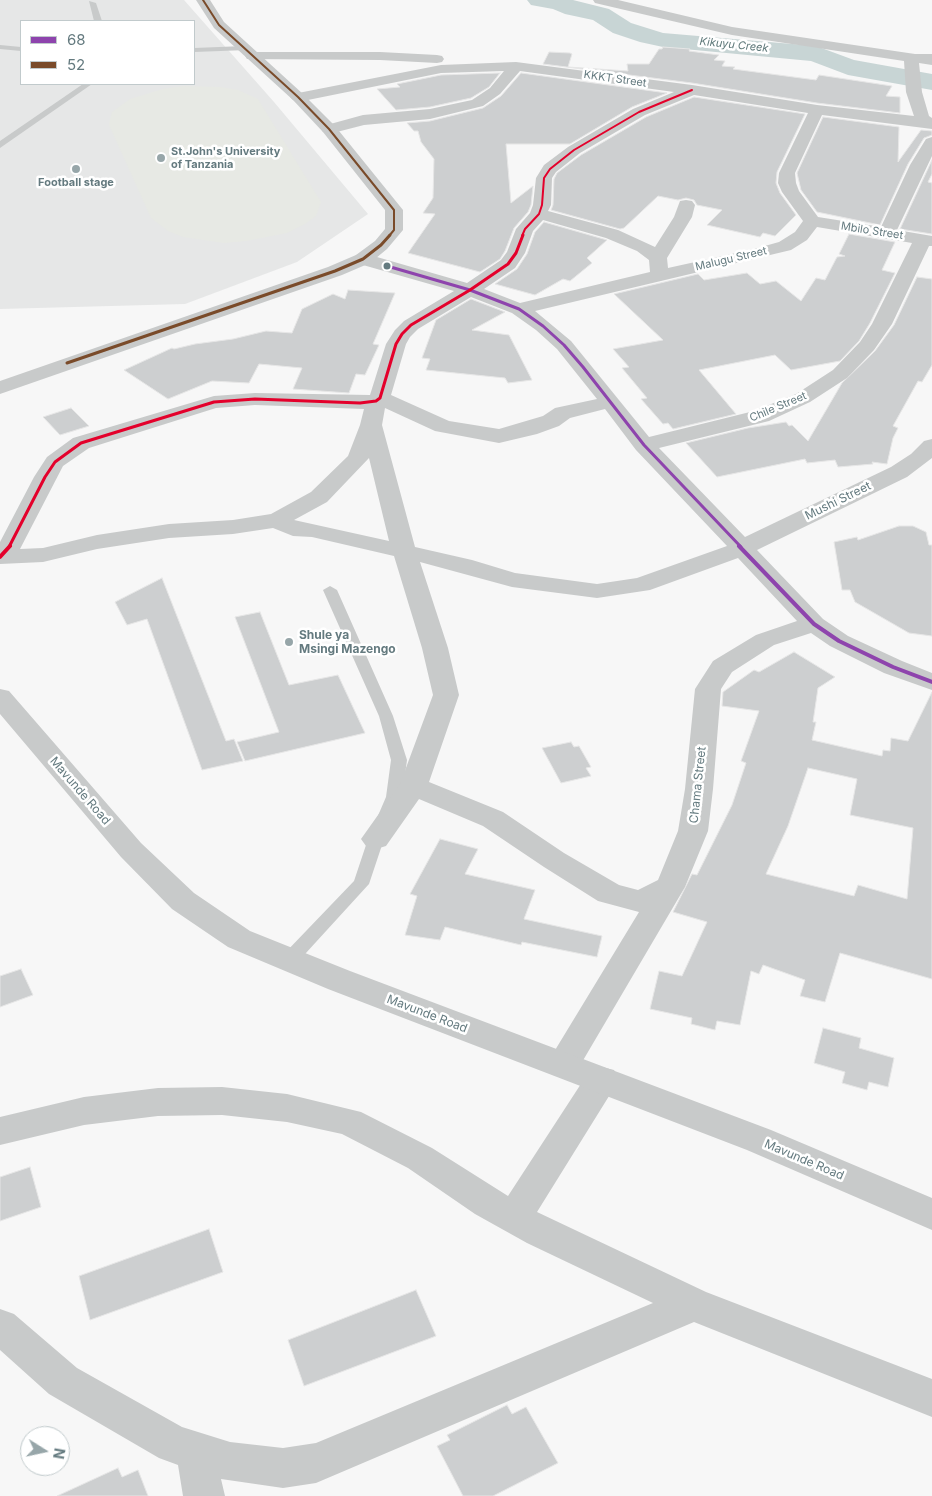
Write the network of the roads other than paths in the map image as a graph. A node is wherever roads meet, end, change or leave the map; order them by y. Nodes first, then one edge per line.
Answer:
1 (203, 0) edge
2 (600, 0) edge
3 (92, 3) dead end
4 (675, 4) dead end
5 (98, 20) edge
6 (690, 22) junction
7 (0, 47) edge
8 (20, 49) edge
9 (195, 50) edge
10 (248, 52) junction
11 (932, 57) edge
12 (911, 59) junction
13 (932, 61) edge
14 (496, 66) junction
15 (516, 66) junction
16 (87, 85) edge
17 (692, 90) junction
18 (298, 97) junction
19 (817, 110) junction
20 (931, 124) edge
21 (329, 129) junction
22 (932, 142) edge
23 (0, 145) edge
24 (925, 166) edge
25 (686, 205) dead end
26 (539, 214) junction
27 (812, 221) junction
28 (887, 233) junction
29 (927, 240) edge
30 (363, 259) junction
31 (659, 266) junction
32 (470, 290) junction
33 (519, 309) junction
34 (0, 388) edge
35 (610, 402) junction
36 (376, 408) junction
37 (644, 445) junction
38 (932, 446) edge
39 (277, 520) junction
40 (740, 549) junction
41 (404, 552) junction
42 (0, 557) edge
43 (330, 590) dead end
44 (814, 624) junction
45 (932, 682) edge
46 (0, 697) edge
47 (413, 786) junction
48 (376, 839) junction
49 (670, 887) junction
50 (289, 960) junction
51 (563, 1065) junction
52 (602, 1080) junction
53 (0, 1131) edge
54 (932, 1214) edge
55 (514, 1217) junction
56 (693, 1304) junction
57 (0, 1326) edge
58 (932, 1398) edge
59 (196, 1451) junction
60 (204, 1496) edge

1 - 10 street
2 - 6 street
3 - 5 lane
4 - 6 street
6 - 12 street
7 - 8 lane
9 - 10 lane
10 - 14 street
10 - 18 street
11 - 12 street
12 - 13 street
12 - 20 street
14 - 15 street, KKKT Street
14 - 18 street, KKKT Street
15 - 17 street, KKKT Street
15 - 21 street
16 - 23 lane
17 - 19 street, KKKT Street
17 - 26 street
18 - 21 street
19 - 20 street, KKKT Street
19 - 27 street
21 - 30 street
22 - 24 street
24 - 28 street
25 - 31 street
26 - 31 street
26 - 32 street
27 - 28 street, Mbilo Street
27 - 31 street, Malugu Street
28 - 29 street, Mbilo Street
29 - 37 street, Chile Street
30 - 32 street
30 - 34 street
31 - 33 street, Malugu Street
32 - 33 street
32 - 36 street
33 - 35 street
35 - 36 street
35 - 37 street
36 - 39 street
36 - 41 street
36 - 42 street
37 - 40 street
38 - 40 street, Mushi Street
39 - 41 street, Mushi Street
39 - 42 street
40 - 41 street, Mushi Street
40 - 44 street
41 - 47 street
43 - 48 lane
44 - 45 street
44 - 49 street, Chama Street
46 - 50 street, Mavunde Road
47 - 48 street
47 - 49 street
48 - 50 lane
49 - 51 street, Chama Street
50 - 51 street, Mavunde Road
51 - 52 street, Mavunde Road
52 - 54 street, Mavunde Road
52 - 55 street
53 - 55 street
55 - 56 street
56 - 58 street
56 - 59 street
57 - 59 street
59 - 60 street

